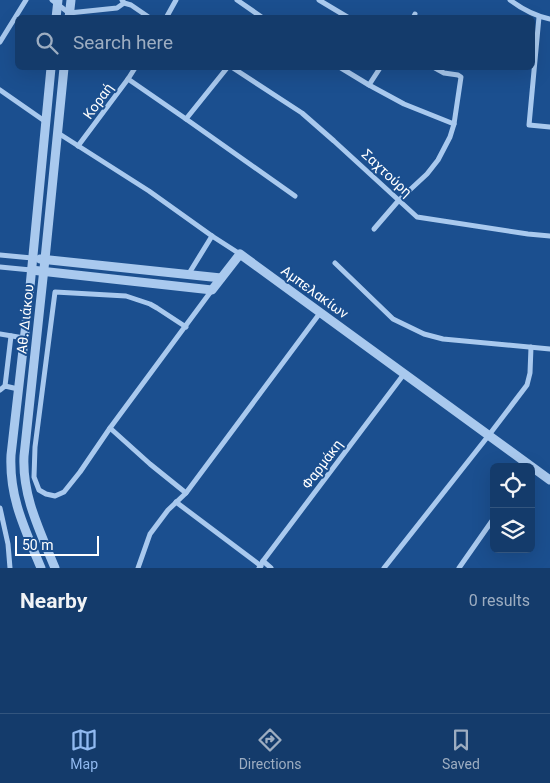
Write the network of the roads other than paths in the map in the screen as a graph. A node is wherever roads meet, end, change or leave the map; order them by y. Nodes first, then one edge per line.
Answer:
1 (26, 0) edge
2 (70, 0) edge
3 (176, 0) edge
4 (237, 0) edge
5 (319, 0) edge
6 (510, 0) edge
7 (56, 1) edge
8 (123, 2) edge
9 (17, 15) edge
10 (56, 15) edge
11 (69, 15) edge
12 (146, 15) edge
13 (168, 15) edge
14 (259, 15) edge
15 (344, 15) edge
16 (539, 17) junction
17 (15, 18) edge
18 (550, 19) edge
19 (0, 42) edge
20 (535, 65) edge
21 (51, 70) edge
22 (64, 70) edge
23 (134, 70) edge
24 (225, 70) edge
25 (235, 70) edge
26 (344, 70) edge
27 (379, 70) edge
28 (439, 70) edge
29 (535, 70) edge
30 (128, 79) junction
31 (369, 85) junction
32 (0, 90) edge
33 (186, 119) junction
34 (46, 123) junction
35 (454, 124) junction
36 (550, 127) edge
37 (58, 132) junction
38 (78, 146) junction
39 (295, 196) dead end
40 (399, 200) junction
41 (374, 229) dead end
42 (212, 236) junction
43 (550, 236) edge
44 (240, 254) junction
45 (0, 255) edge
46 (32, 258) junction
47 (45, 259) junction
48 (335, 263) dead end
49 (0, 267) edge
50 (31, 270) junction
51 (44, 272) junction
52 (188, 275) junction
53 (222, 278) junction
54 (212, 290) junction
55 (320, 313) junction
56 (186, 327) junction
57 (0, 334) edge
58 (11, 336) junction
59 (24, 338) junction
60 (531, 347) junction
61 (550, 349) edge
62 (404, 374) junction
63 (5, 386) junction
64 (0, 390) edge
65 (18, 390) junction
66 (110, 428) junction
67 (489, 435) junction
68 (525, 463) edge
69 (535, 470) edge
70 (550, 480) edge
71 (186, 493) junction
72 (176, 502) junction
73 (0, 508) edge
74 (490, 524) edge
75 (261, 565) edge
76 (10, 568) edge
77 (41, 568) edge
78 (55, 568) edge
79 (138, 568) edge
80 (271, 568) edge
81 (384, 568) edge
82 (459, 568) edge

1 - 9 street
2 - 11 street
3 - 13 street
4 - 14 street
5 - 15 street
6 - 16 street
7 - 10 street
7 - 11 street
8 - 11 street
8 - 12 street
16 - 18 street
16 - 20 street
17 - 19 street
21 - 34 street, Αθ. Διάκου
22 - 37 street, Αθ. Διάκου
23 - 30 street, Κοραή
24 - 33 street
25 - 40 street, Σαχτούρη
26 - 31 street
27 - 31 street
28 - 35 street
29 - 36 street
30 - 33 street
30 - 38 street, Κοραή
31 - 35 street
32 - 34 street
33 - 39 street
34 - 46 street, Αθ. Διάκου
35 - 40 street
37 - 38 street, Αμπελακίων
37 - 47 street, Αθ. Διάκου
38 - 42 street, Αμπελακίων
40 - 41 street
40 - 43 street, Σαχτούρη
42 - 44 street, Αμπελακίων
42 - 52 street
44 - 53 street
44 - 55 street, Αμπελακίων
45 - 46 street
46 - 47 street
46 - 50 street, Αθ. Διάκου
47 - 51 street, Αθ. Διάκου
47 - 52 street
48 - 60 street
49 - 50 street
50 - 51 street
50 - 59 street, Αθ. Διάκου
51 - 54 street
51 - 78 street, Αθ. Διάκου
52 - 53 street
53 - 54 street
54 - 56 street
55 - 62 street, Αμπελακίων
55 - 71 street
56 - 66 street
56 - 66 street
57 - 58 street
58 - 59 street
58 - 63 street
59 - 65 street, Αθ. Διάκου
60 - 61 street
60 - 67 street
62 - 67 street, Αμπελακίων
62 - 75 street, Φαρμάκη
63 - 64 street
63 - 65 street
65 - 77 street, Αθ. Διάκου
66 - 71 street
67 - 68 street, Αμπελακίων
67 - 81 street
69 - 70 street, Αμπελακίων
71 - 72 street
72 - 75 street
72 - 79 street
73 - 76 street
74 - 82 street
75 - 80 street

